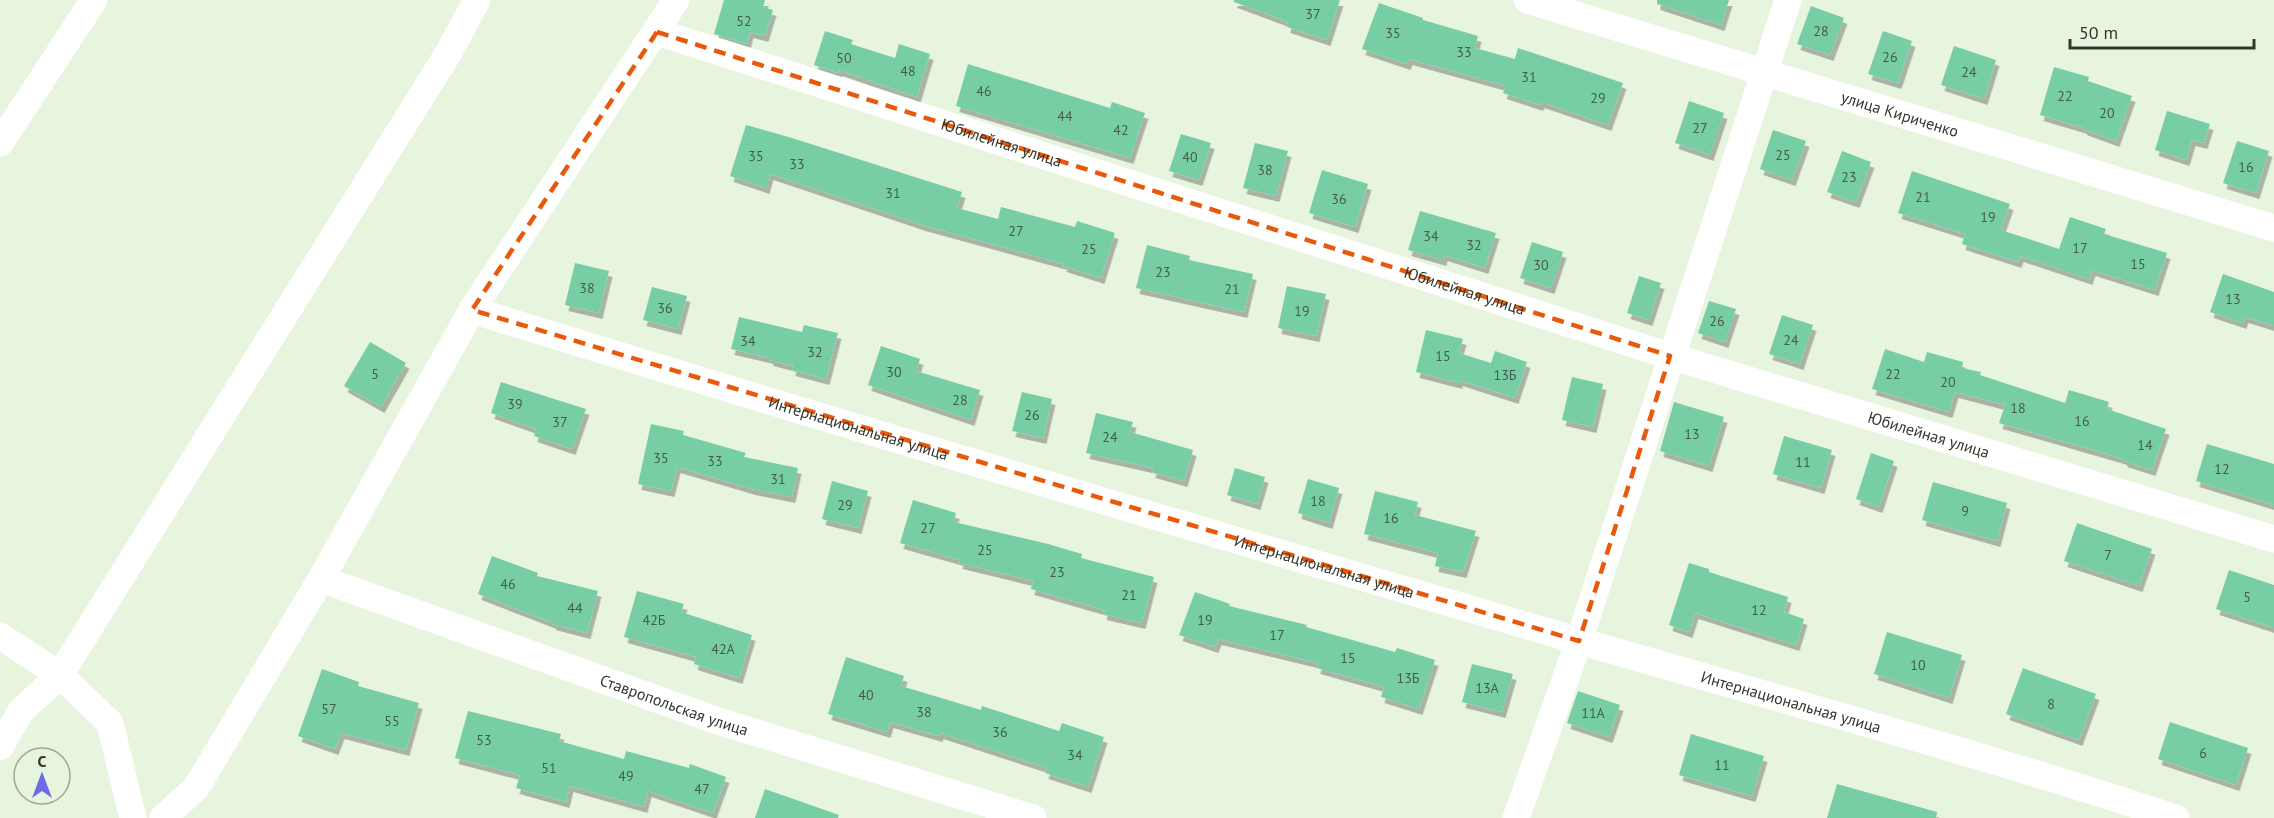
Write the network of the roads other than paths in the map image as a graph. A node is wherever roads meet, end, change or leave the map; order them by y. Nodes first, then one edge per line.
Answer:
1 (94, 0) edge
2 (477, 0) edge
3 (676, 0) edge
4 (1527, 0) edge
5 (1788, 0) edge
6 (657, 32) junction
7 (1764, 72) junction
8 (0, 143) edge
9 (2274, 228) edge
10 (472, 310) junction
11 (1670, 356) junction
12 (2274, 539) edge
13 (321, 579) junction
14 (0, 636) edge
15 (1579, 640) junction
16 (60, 675) junction
17 (0, 747) edge
18 (133, 818) edge
19 (163, 818) edge
20 (1033, 818) edge
21 (1516, 818) edge
22 (2176, 818) edge

1 - 8 street
2 - 16 street
3 - 6 street
4 - 7 street, улица Кириченко
5 - 7 street
6 - 10 street
6 - 11 street, Юбилейная улица
7 - 9 street, улица Кириченко
7 - 11 street
10 - 13 street
10 - 15 street, Интернациональная улица
11 - 12 street, Юбилейная улица
11 - 15 street
13 - 19 street
13 - 20 street, Ставропольская улица
14 - 16 street
15 - 21 street
15 - 22 street, Интернациональная улица
16 - 17 street
16 - 18 street

